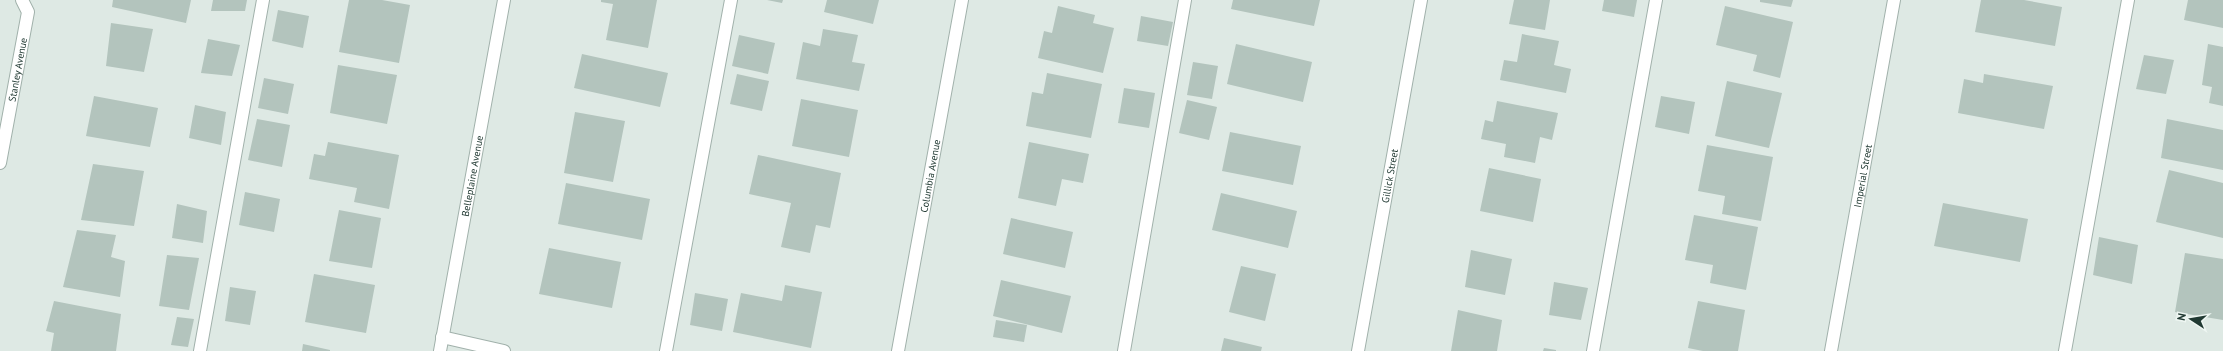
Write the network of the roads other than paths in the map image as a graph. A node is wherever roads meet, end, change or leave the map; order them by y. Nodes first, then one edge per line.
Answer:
1 (22, 0) edge
2 (263, 0) edge
3 (504, 0) edge
4 (732, 0) edge
5 (962, 0) edge
6 (1185, 0) edge
7 (1421, 0) edge
8 (1656, 0) edge
9 (1894, 0) edge
10 (2128, 0) edge
11 (0, 163) edge
12 (442, 337) junction
13 (200, 351) edge
14 (440, 351) edge
15 (504, 351) edge
16 (666, 351) edge
17 (898, 351) edge
18 (1124, 351) edge
19 (1358, 351) edge
20 (1593, 351) edge
21 (1831, 351) edge
22 (2065, 351) edge

1 - 11 street, Stanley Avenue
2 - 13 street
3 - 12 street, Belleplaine Avenue
4 - 16 street
5 - 17 street, Columbia Avenue
6 - 18 street
7 - 19 street, Gillick Street
8 - 20 street
9 - 21 street, Imperial Street
10 - 22 street
12 - 14 street, Belleplaine Avenue
12 - 15 street

